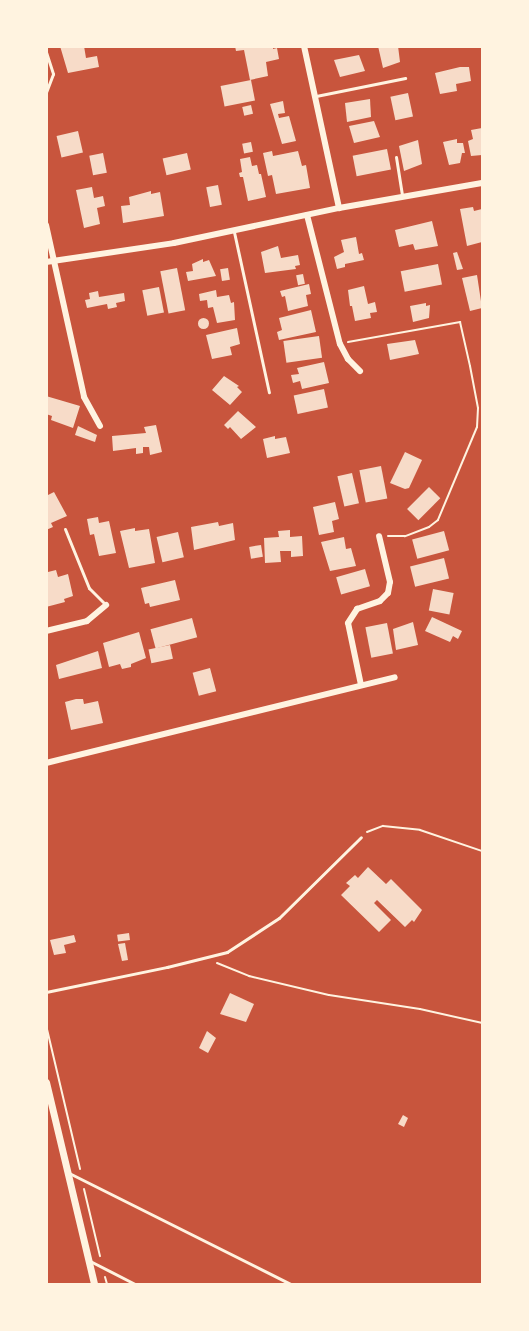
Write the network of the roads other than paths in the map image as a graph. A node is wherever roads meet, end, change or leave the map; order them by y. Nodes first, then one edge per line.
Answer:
1 (304, 46) edge
2 (46, 51) edge
3 (405, 78) dead end
4 (46, 92) edge
5 (315, 96) junction
6 (396, 157) dead end
7 (483, 183) edge
8 (402, 197) junction
9 (339, 208) junction
10 (307, 214) junction
11 (46, 225) edge
12 (233, 230) junction
13 (50, 261) edge
14 (360, 371) dead end
15 (269, 392) dead end
16 (100, 426) dead end
17 (65, 529) dead end
18 (379, 536) road end
19 (106, 605) joint
20 (46, 632) edge
21 (395, 677) dead end
22 (361, 685) junction
23 (46, 763) edge
24 (360, 837) road end
25 (46, 992) edge
26 (46, 1082) edge
27 (68, 1172) junction
28 (88, 1260) junction
29 (94, 1284) edge
30 (135, 1284) edge
31 (291, 1284) edge

1 - 5 street
2 - 4 lane
3 - 5 lane
5 - 9 street
6 - 8 lane
7 - 8 street
8 - 9 street
9 - 10 street
10 - 12 street
10 - 14 street
11 - 13 street
12 - 13 street
12 - 15 lane
13 - 16 street
17 - 19 lane
18 - 22 street
19 - 20 street
21 - 22 street
22 - 23 street
24 - 25 lane
26 - 27 street
27 - 28 street
27 - 31 lane
28 - 29 street
28 - 30 lane

